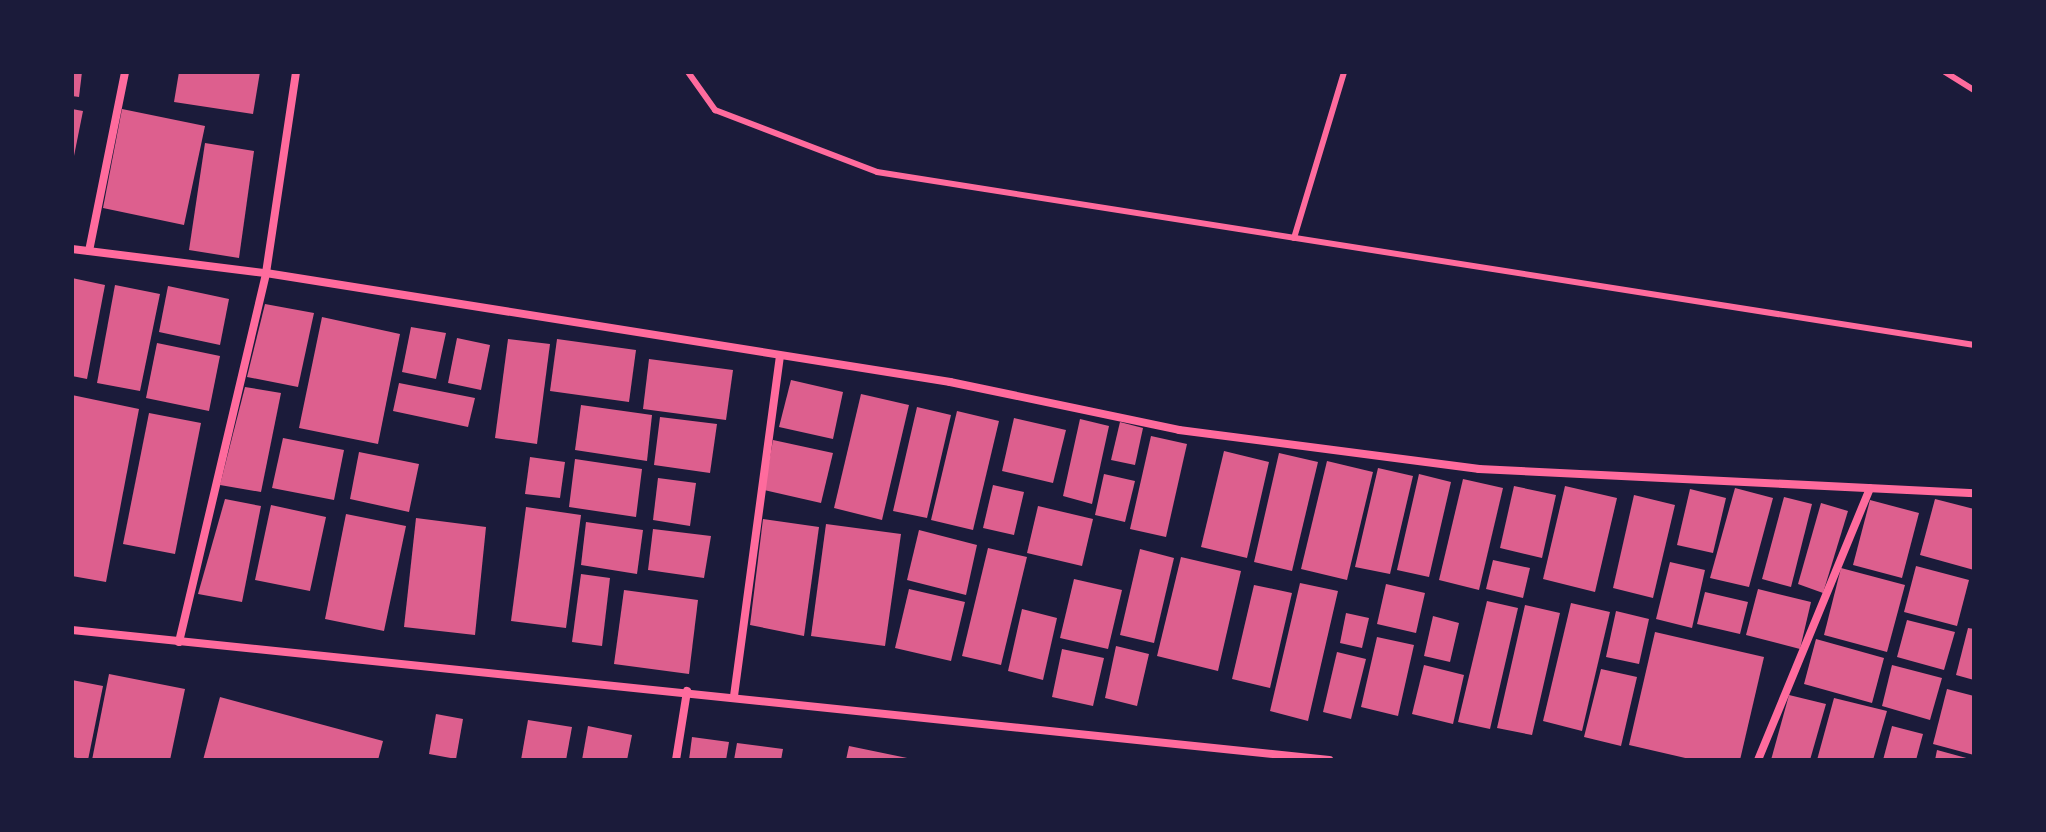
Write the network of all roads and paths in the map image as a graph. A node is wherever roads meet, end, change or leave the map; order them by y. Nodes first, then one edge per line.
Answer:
1 (125, 72) edge
2 (296, 72) edge
3 (688, 72) edge
4 (1344, 72) edge
5 (1945, 72) edge
6 (1974, 90) edge
7 (1294, 238) junction
8 (72, 249) edge
9 (89, 251) junction
10 (266, 273) junction
11 (1974, 345) edge
12 (780, 356) junction
13 (1870, 488) junction
14 (1974, 493) edge
15 (72, 630) edge
16 (179, 642) junction
17 (687, 691) junction
18 (734, 696) junction
19 (1270, 757) edge
20 (676, 760) edge
21 (1329, 760) edge
22 (1758, 760) edge

1 - 9 street
2 - 10 street
3 - 7 lane
4 - 7 lane
5 - 6 lane
7 - 11 lane
8 - 9 street
9 - 10 street
10 - 12 street
10 - 16 street
12 - 13 street
12 - 18 street
13 - 14 street
13 - 22 street
15 - 16 street
16 - 17 street
17 - 18 street
17 - 20 street
18 - 19 street
19 - 21 street

